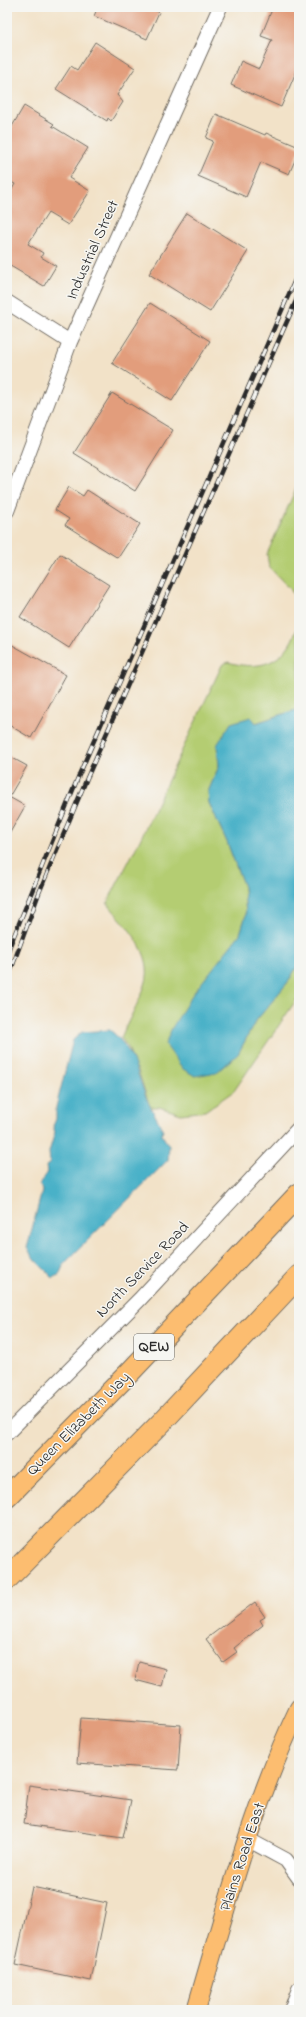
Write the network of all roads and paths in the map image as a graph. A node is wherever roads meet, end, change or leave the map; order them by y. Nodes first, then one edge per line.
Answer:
1 (220, 7) edge
2 (7, 302) edge
3 (70, 342) junction
4 (7, 511) edge
5 (299, 1128) edge
6 (299, 1194) edge
7 (299, 1276) edge
8 (7, 1433) edge
9 (7, 1497) edge
10 (7, 1579) edge
11 (299, 1708) edge
12 (247, 1839) junction
13 (299, 1878) edge
14 (299, 1989) edge
15 (196, 2010) edge
16 (292, 2010) edge

1 - 3 street, Industrial Street
2 - 3 street
3 - 4 street, Industrial Street
5 - 8 street, North Service Road
6 - 9 highway, Queen Elizabeth Way / QEW
7 - 10 highway
11 - 12 main road, Plains Road East
12 - 13 street
12 - 15 main road, Plains Road East
14 - 16 street

